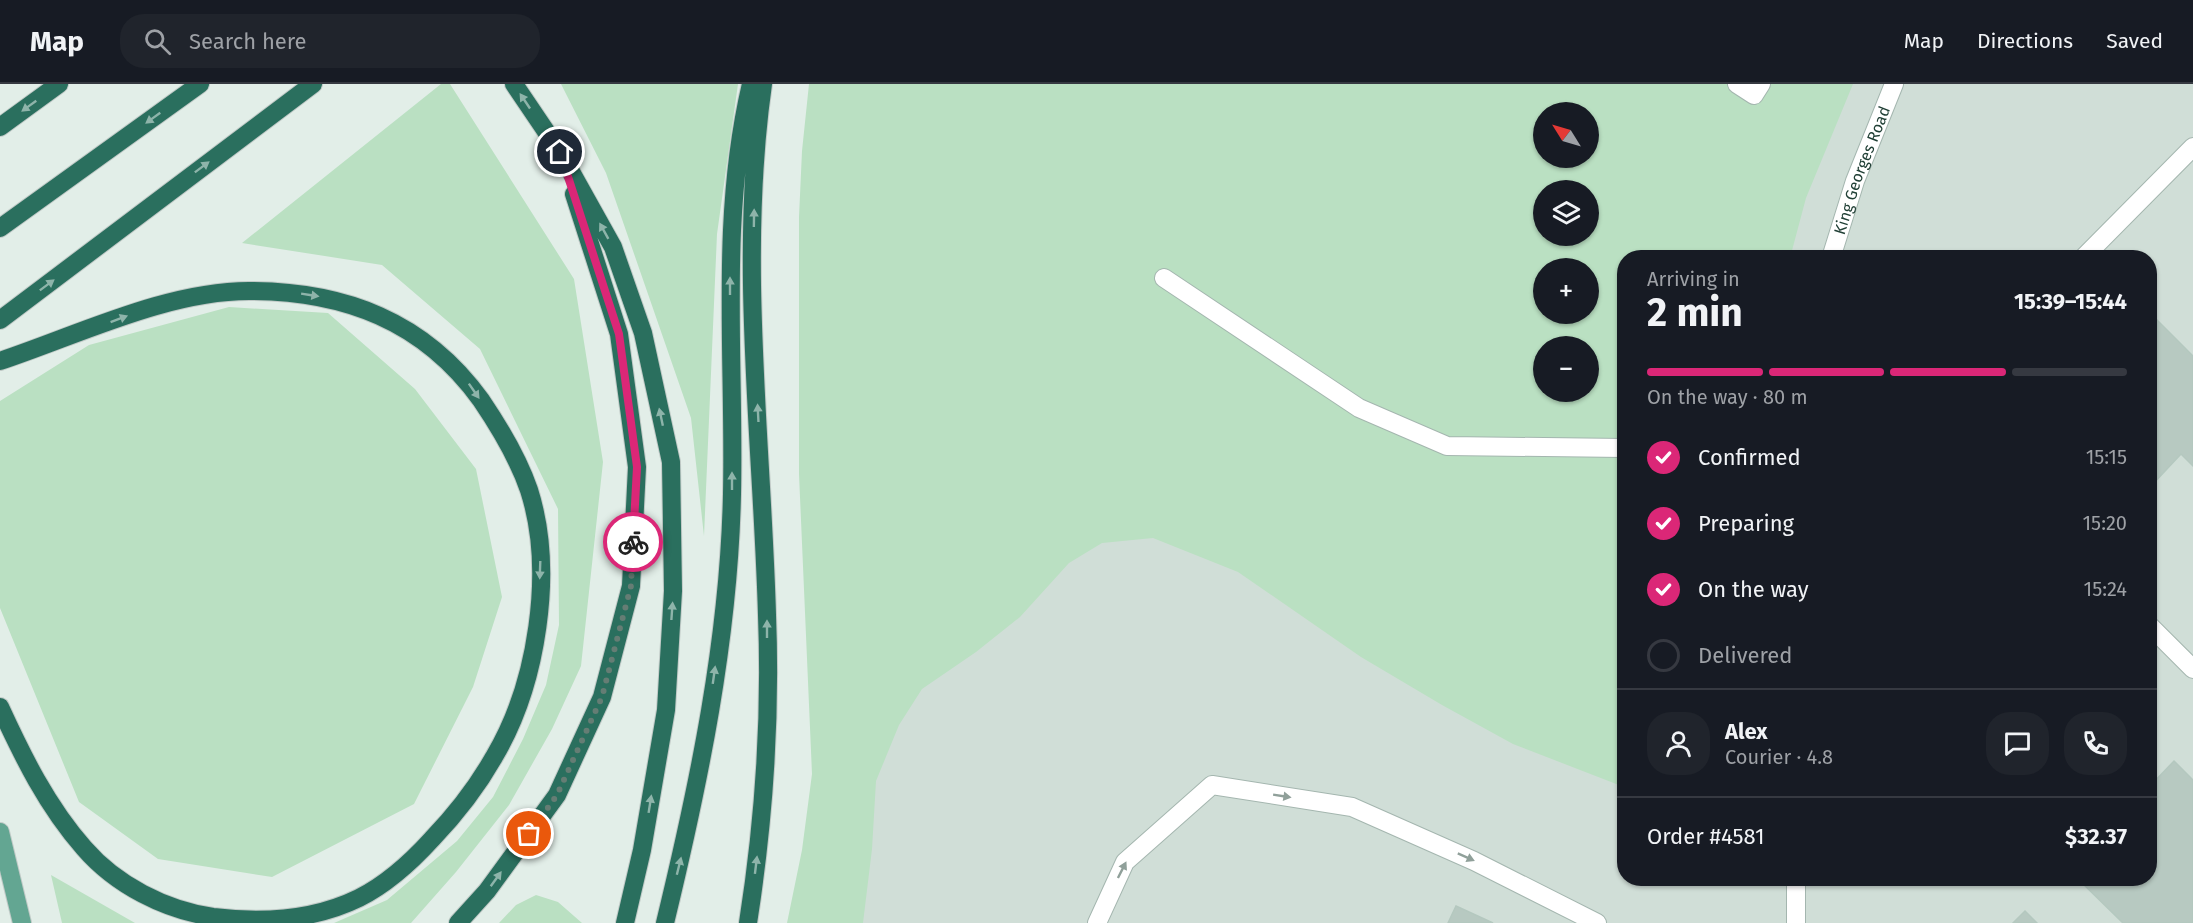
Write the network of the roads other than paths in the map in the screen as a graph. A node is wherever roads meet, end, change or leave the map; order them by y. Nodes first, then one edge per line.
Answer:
1 (59, 84) edge
2 (200, 84) edge
3 (314, 84) edge
4 (514, 84) edge
5 (751, 84) edge
6 (763, 84) edge
7 (1737, 84) edge
8 (1761, 84) edge
9 (1894, 84) edge
10 (0, 127) edge
11 (2193, 147) edge
12 (560, 152) junction
13 (0, 228) edge
14 (1833, 250) edge
15 (2091, 250) edge
16 (1164, 278) dead end
17 (0, 320) edge
18 (0, 361) edge
19 (1617, 448) edge
20 (2157, 633) edge
21 (2193, 669) edge
22 (0, 706) edge
23 (0, 832) edge
24 (1796, 886) edge
25 (22, 923) edge
26 (458, 923) edge
27 (625, 923) edge
28 (665, 923) edge
29 (748, 923) edge
30 (1097, 923) edge
31 (1597, 923) edge
32 (1796, 923) edge

1 -> 10 highway
2 -> 13 highway
17 -> 3 highway
12 -> 4 highway
28 -> 5 highway
29 -> 6 highway
7 - 8 street
9 - 14 street, King Georges Road
11 - 15 street
26 -> 12 highway
27 -> 12 highway
16 - 19 street
18 -> 22 highway
20 - 21 street
23 - 25 main road
24 - 32 street
30 -> 31 street

